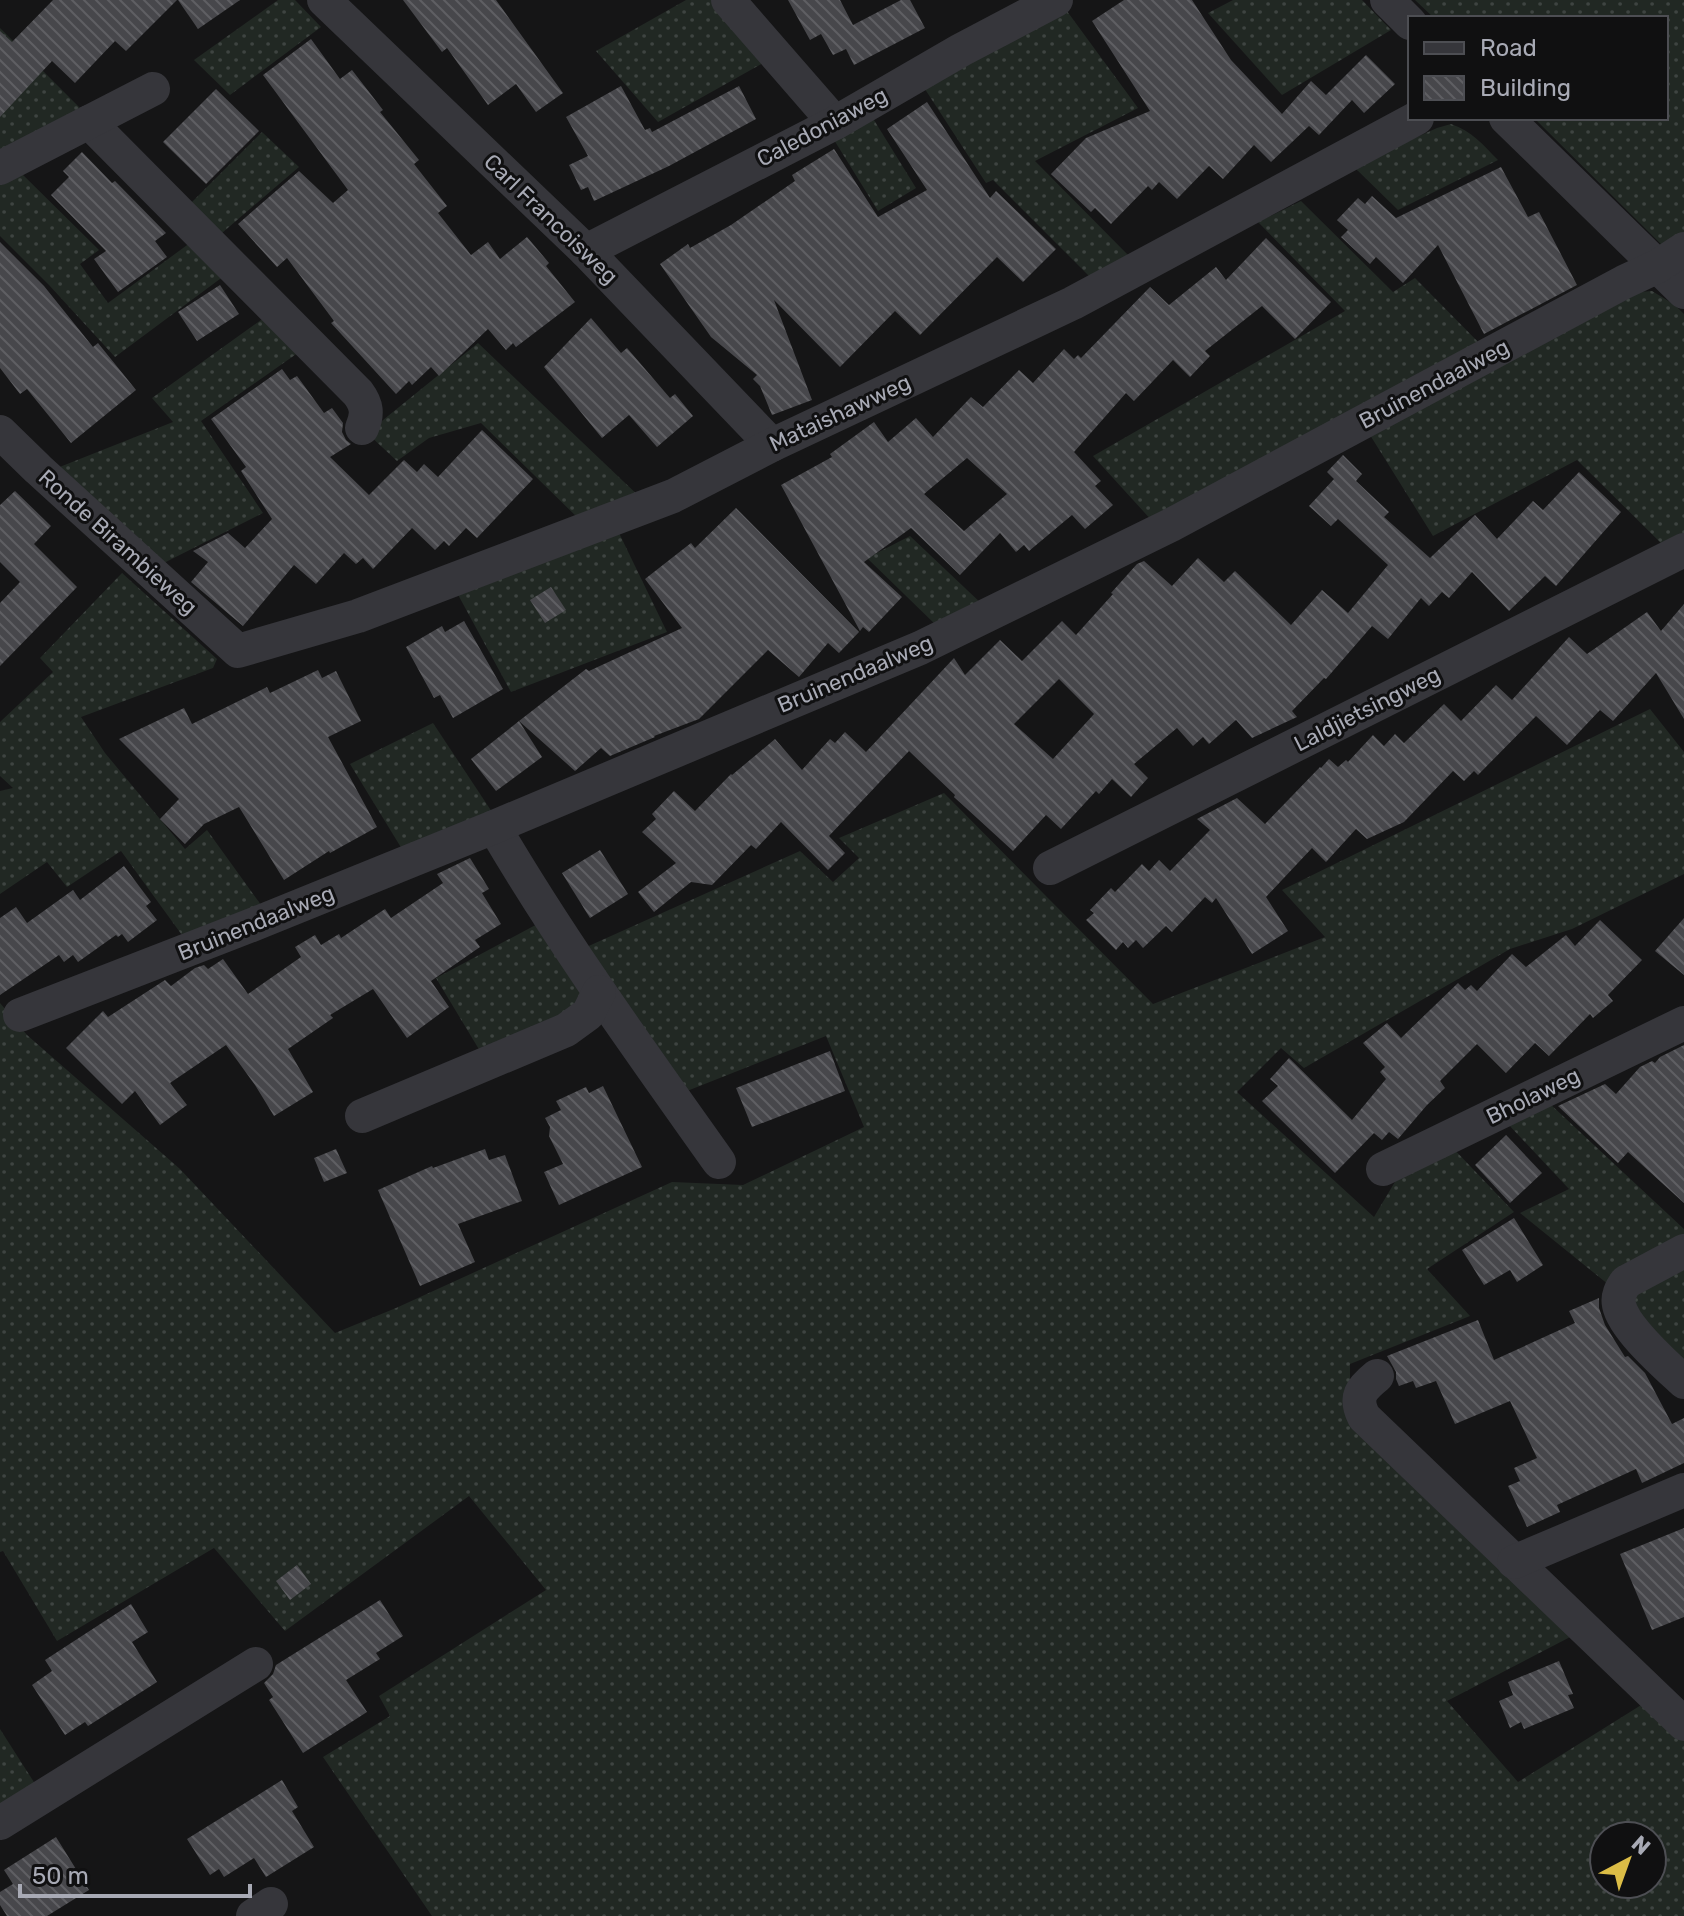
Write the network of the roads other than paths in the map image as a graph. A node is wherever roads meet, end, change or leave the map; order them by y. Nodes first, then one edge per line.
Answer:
1 (324, 0) edge
2 (728, 0) edge
3 (1056, 0) edge
4 (1387, 0) edge
5 (1408, 21) edge
6 (153, 89) dead end
7 (1413, 120) edge
8 (1508, 120) edge
9 (89, 122) junction
10 (835, 123) junction
11 (0, 168) edge
12 (586, 251) junction
13 (1671, 258) edge
14 (1684, 292) edge
15 (362, 428) dead end
16 (0, 432) edge
17 (772, 445) junction
18 (1684, 550) edge
19 (238, 651) joint
20 (494, 827) junction
21 (1050, 868) dead end
22 (599, 992) junction
23 (20, 1015) dead end
24 (1684, 1023) edge
25 (362, 1116) dead end
26 (719, 1162) dead end
27 (1383, 1169) dead end
28 (1684, 1251) edge
29 (1377, 1376) dead end
30 (1684, 1382) edge
31 (1684, 1490) edge
32 (1514, 1562) junction
33 (256, 1664) dead end
34 (1684, 1724) edge
35 (0, 1823) edge

1 - 12 street, Carl Francoisweg
2 - 10 street
3 - 10 street, Caledoniaweg
4 - 5 street
6 - 9 street
7 - 17 street, Mataishawweg
8 - 13 street
9 - 11 street
9 - 15 street
10 - 12 street, Caledoniaweg
12 - 17 street, Carl Francoisweg
13 - 14 street
13 - 20 street, Bruinendaalweg
16 - 19 street, Ronde Birambieweg
17 - 19 street, Mataishawweg
18 - 21 street, Laldjietsingweg
20 - 22 street
20 - 23 street, Bruinendaalweg
22 - 25 street
22 - 26 street
24 - 27 street, Bholaweg
28 - 30 street
29 - 32 street
31 - 32 street
32 - 34 street
33 - 35 street

